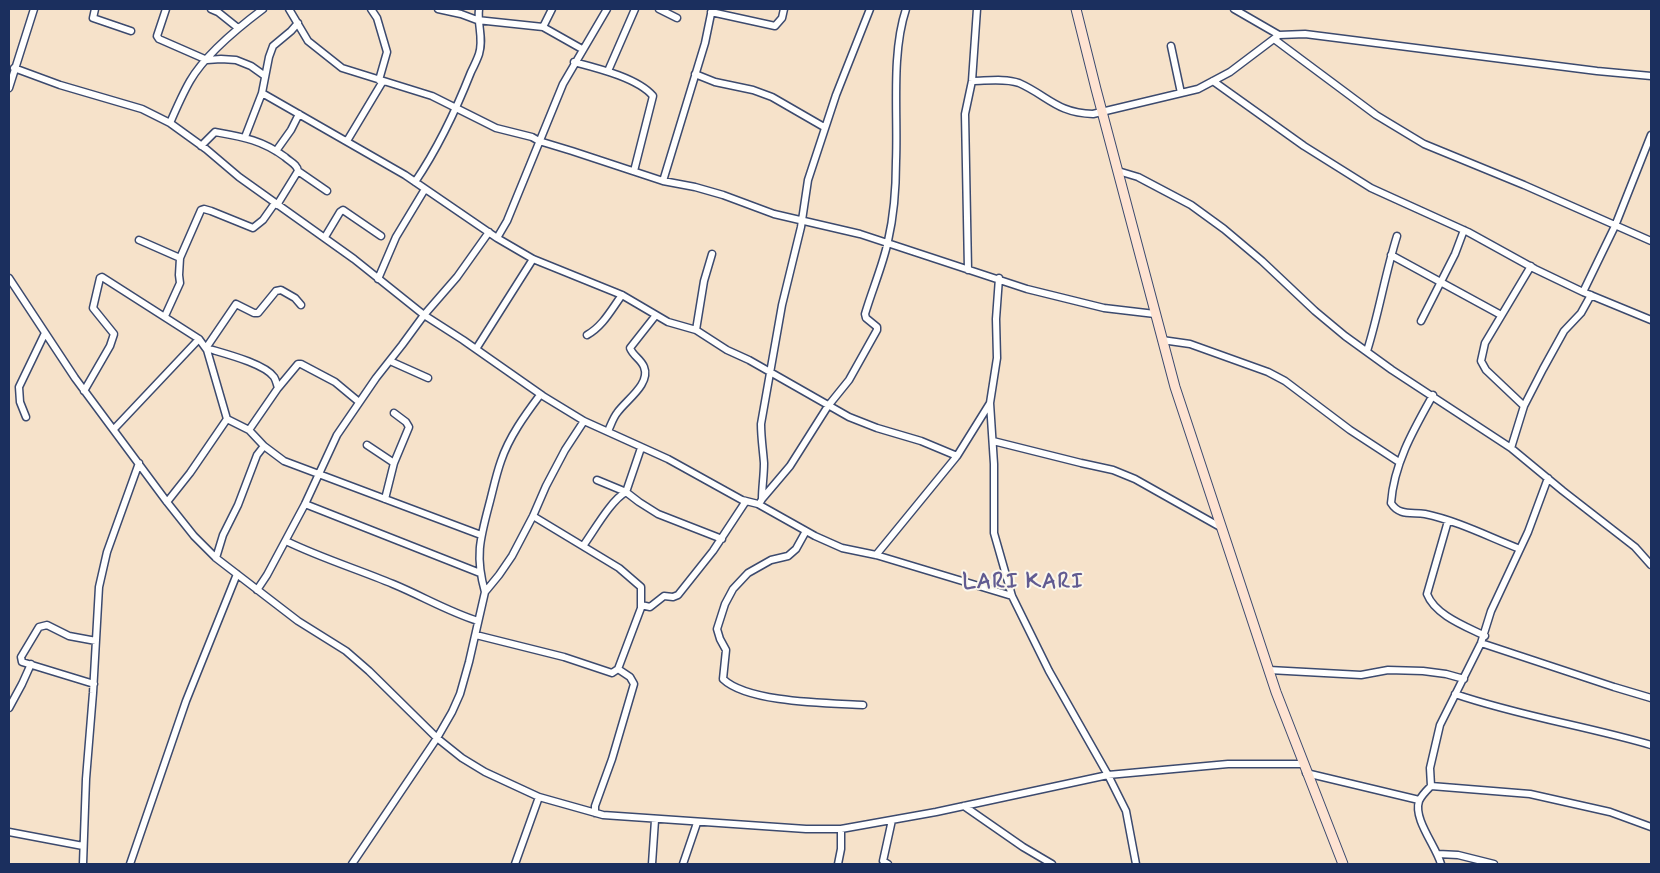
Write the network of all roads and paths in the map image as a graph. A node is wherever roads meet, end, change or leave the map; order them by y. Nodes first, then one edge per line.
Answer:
1 (34, 9) edge
2 (95, 9) edge
3 (166, 9) edge
4 (211, 9) edge
5 (263, 9) edge
6 (289, 9) edge
7 (372, 9) edge
8 (438, 9) edge
9 (479, 9) edge
10 (552, 9) edge
11 (607, 9) edge
12 (635, 9) edge
13 (659, 9) edge
14 (784, 9) edge
15 (870, 9) edge
16 (906, 9) edge
17 (977, 9) edge
18 (1076, 9) edge
19 (1234, 9) edge
20 (712, 11) edge
21 (677, 18) dead end
22 (477, 20) junction
23 (298, 23) junction
24 (543, 27) junction
25 (238, 28) junction
26 (130, 31) dead end
27 (1276, 37) junction
28 (1171, 46) dead end
29 (582, 50) junction
30 (207, 60) junction
31 (574, 62) junction
32 (14, 68) junction
33 (608, 71) junction
34 (695, 74) junction
35 (265, 76) junction
36 (1651, 76) edge
37 (381, 81) junction
38 (972, 81) junction
39 (1213, 81) junction
40 (9, 88) edge
41 (262, 93) junction
42 (1181, 93) junction
43 (457, 108) junction
44 (1103, 112) junction
45 (299, 114) junction
46 (170, 123) junction
47 (824, 127) junction
48 (1651, 135) edge
49 (245, 137) junction
50 (347, 142) junction
51 (539, 142) junction
52 (201, 146) junction
53 (276, 151) junction
54 (298, 171) junction
55 (634, 171) junction
56 (1118, 171) junction
57 (663, 181) junction
58 (415, 182) junction
59 (425, 189) junction
60 (327, 192) dead end
61 (276, 204) junction
62 (801, 219) junction
63 (1615, 226) junction
64 (1464, 230) junction
65 (489, 232) junction
66 (381, 236) dead end
67 (1397, 236) dead end
68 (325, 237) junction
69 (497, 238) junction
70 (139, 240) dead end
71 (1651, 241) edge
72 (888, 243) junction
73 (712, 254) dead end
74 (1391, 255) junction
75 (180, 258) junction
76 (533, 259) junction
77 (1530, 266) junction
78 (968, 270) junction
79 (9, 278) edge
80 (999, 278) junction
81 (378, 279) junction
82 (1442, 282) junction
83 (1583, 292) junction
84 (622, 295) junction
85 (1591, 295) junction
86 (301, 306) dead end
87 (1155, 314) junction
88 (424, 315) junction
89 (656, 315) junction
90 (1500, 315) junction
91 (165, 316) junction
92 (1651, 320) edge
93 (1421, 321) dead end
94 (696, 330) junction
95 (45, 334) junction
96 (587, 335) dead end
97 (199, 339) junction
98 (1162, 340) junction
99 (206, 348) junction
100 (476, 349) junction
101 (1367, 351) junction
102 (390, 361) junction
103 (770, 373) junction
104 (428, 378) dead end
105 (278, 388) junction
106 (84, 390) junction
107 (540, 395) junction
108 (1433, 396) junction
109 (359, 402) junction
110 (990, 403) junction
111 (828, 406) junction
112 (1524, 406) junction
113 (394, 413) dead end
114 (26, 416) dead end
115 (227, 419) junction
116 (584, 421) junction
117 (114, 429) junction
118 (249, 430) junction
119 (608, 431) junction
120 (993, 441) junction
121 (367, 445) dead end
122 (264, 446) junction
123 (641, 448) junction
124 (1511, 448) junction
125 (958, 456) junction
126 (1400, 462) junction
127 (139, 463) junction
128 (394, 464) junction
129 (319, 475) junction
130 (1548, 478) junction
131 (597, 480) dead end
132 (626, 492) junction
133 (385, 499) junction
134 (746, 501) junction
135 (168, 502) junction
136 (760, 502) junction
137 (305, 504) junction
138 (533, 516) junction
139 (1448, 521) junction
140 (1222, 528) junction
141 (806, 531) junction
142 (481, 535) junction
143 (722, 539) junction
144 (286, 541) junction
145 (583, 546) junction
146 (1520, 549) junction
147 (876, 555) junction
148 (216, 558) junction
149 (1651, 565) edge
150 (480, 573) junction
151 (237, 574) junction
152 (257, 590) junction
153 (485, 592) junction
154 (1012, 596) junction
155 (641, 605) junction
156 (478, 621) junction
157 (476, 635) junction
158 (1485, 636) junction
159 (96, 641) junction
160 (1482, 643) junction
161 (31, 664) junction
162 (618, 669) junction
163 (1269, 670) junction
164 (1464, 679) junction
165 (94, 684) junction
166 (1454, 694) junction
167 (1651, 698) edge
168 (863, 705) dead end
169 (9, 708) edge
170 (438, 738) junction
171 (1651, 745) edge
172 (1302, 764) junction
173 (1306, 773) junction
174 (1108, 775) junction
175 (1431, 786) junction
176 (539, 797) junction
177 (1419, 800) junction
178 (964, 806) junction
179 (595, 813) junction
180 (655, 820) junction
181 (892, 820) junction
182 (697, 823) junction
183 (1651, 827) edge
184 (841, 829) junction
185 (9, 832) edge
186 (83, 846) junction
187 (1438, 854) junction
188 (83, 864) edge
189 (130, 864) edge
190 (352, 864) edge
191 (515, 864) edge
192 (652, 864) edge
193 (683, 864) edge
194 (838, 864) edge
195 (888, 864) edge
196 (1052, 864) edge
197 (1136, 864) edge
198 (1343, 864) edge
199 (1441, 864) edge
200 (1494, 864) edge

1 - 32 street
2 - 26 street
3 - 30 street
4 - 25 street
5 - 25 street
6 - 23 street
7 - 37 street
8 - 22 street
9 - 22 street
10 - 24 street
11 - 29 street
12 - 33 street
13 - 21 street
14 - 20 street
15 - 47 street
16 - 72 street
17 - 38 street
18 - 44 street
19 - 27 street
20 - 34 street
22 - 24 street
22 - 43 street
23 - 35 street
23 - 37 street
24 - 29 street
25 - 30 street
27 - 36 street
27 - 39 street
27 - 63 street
28 - 42 street
29 - 31 street
30 - 35 street
30 - 46 street
31 - 33 street
31 - 51 street
32 - 40 street
32 - 46 street
33 - 55 street
34 - 47 street
34 - 57 street
35 - 41 street
37 - 43 street
37 - 50 street
38 - 44 street
38 - 78 street
39 - 42 street
39 - 64 street
41 - 45 street
41 - 49 street
42 - 44 street
43 - 51 street
43 - 58 street
44 - 56 street
45 - 50 street
45 - 53 street
46 - 52 street
47 - 62 street
48 - 63 street
49 - 52 street
49 - 53 street
50 - 58 street
51 - 55 street
51 - 69 street
52 - 61 street
53 - 54 street
54 - 60 street
54 - 61 street
55 - 57 street
56 - 87 street
56 - 101 street
57 - 62 street
58 - 59 street
59 - 65 street
59 - 81 street
61 - 68 street
61 - 75 street
62 - 72 street
62 - 103 street
63 - 71 street
63 - 83 street
64 - 77 street
64 - 82 street
65 - 69 street
65 - 88 street
66 - 68 street
67 - 74 street
68 - 81 street
69 - 76 street
70 - 75 street
72 - 78 street
72 - 111 street
73 - 94 street
74 - 82 street
74 - 101 street
75 - 91 street
76 - 84 street
76 - 100 street
77 - 83 street
77 - 90 street
78 - 80 street
79 - 95 street
80 - 87 street
80 - 110 street
81 - 88 street
82 - 90 street
82 - 93 street
83 - 85 street
84 - 89 street
84 - 96 street
85 - 92 street
85 - 112 street
86 - 99 street
87 - 98 street
88 - 100 street
88 - 102 street
89 - 94 street
89 - 119 street
90 - 112 street
91 - 97 street
91 - 106 street
94 - 103 street
95 - 106 street
95 - 114 street
97 - 99 street
97 - 117 street
98 - 126 street
98 - 140 street
99 - 105 street
99 - 115 street
100 - 107 street
101 - 108 street
102 - 104 street
102 - 109 street
103 - 111 street
103 - 136 street
105 - 109 street
105 - 118 street
106 - 117 street
107 - 116 street
107 - 142 street
108 - 124 street
108 - 126 street
109 - 129 street
110 - 120 street
110 - 125 street
111 - 125 street
111 - 136 street
112 - 124 street
113 - 128 street
115 - 118 street
115 - 135 street
116 - 119 street
116 - 138 street
117 - 127 street
118 - 122 street
119 - 123 street
120 - 140 street
120 - 154 street
121 - 128 street
122 - 129 street
122 - 148 street
123 - 132 street
123 - 134 street
124 - 130 street
125 - 147 street
126 - 139 street
127 - 135 street
127 - 159 street
128 - 133 street
129 - 133 street
129 - 137 street
130 - 146 street
130 - 149 street
131 - 132 street
132 - 143 street
132 - 145 street
133 - 142 street
134 - 136 street
134 - 143 street
135 - 148 street
136 - 141 street
137 - 144 street
137 - 150 street
138 - 145 street
138 - 153 street
139 - 146 street
139 - 158 street
140 - 163 street
141 - 147 street
141 - 168 street
142 - 150 street
143 - 155 street
144 - 152 street
144 - 156 street
145 - 155 street
146 - 158 street
147 - 154 street
148 - 151 street
150 - 153 street
151 - 152 street
151 - 189 street
152 - 170 street
153 - 156 street
154 - 174 street
155 - 162 street
156 - 157 street
157 - 162 street
157 - 170 street
158 - 160 street
159 - 161 street
159 - 165 street
160 - 164 street
160 - 167 street
161 - 165 street
161 - 169 street
162 - 179 street
163 - 164 street
163 - 172 street
164 - 166 street
165 - 186 street
166 - 171 street
166 - 175 street
170 - 176 street
170 - 190 street
172 - 173 street
172 - 174 street
173 - 177 street
173 - 198 street
174 - 178 street
174 - 197 street
175 - 177 street
175 - 183 street
176 - 179 street
176 - 191 street
177 - 187 street
178 - 181 street
178 - 196 street
179 - 180 street
180 - 182 street
180 - 192 street
181 - 184 street
181 - 195 street
182 - 184 street
182 - 193 street
184 - 194 street
185 - 186 street
186 - 188 street
187 - 199 street
187 - 200 street

